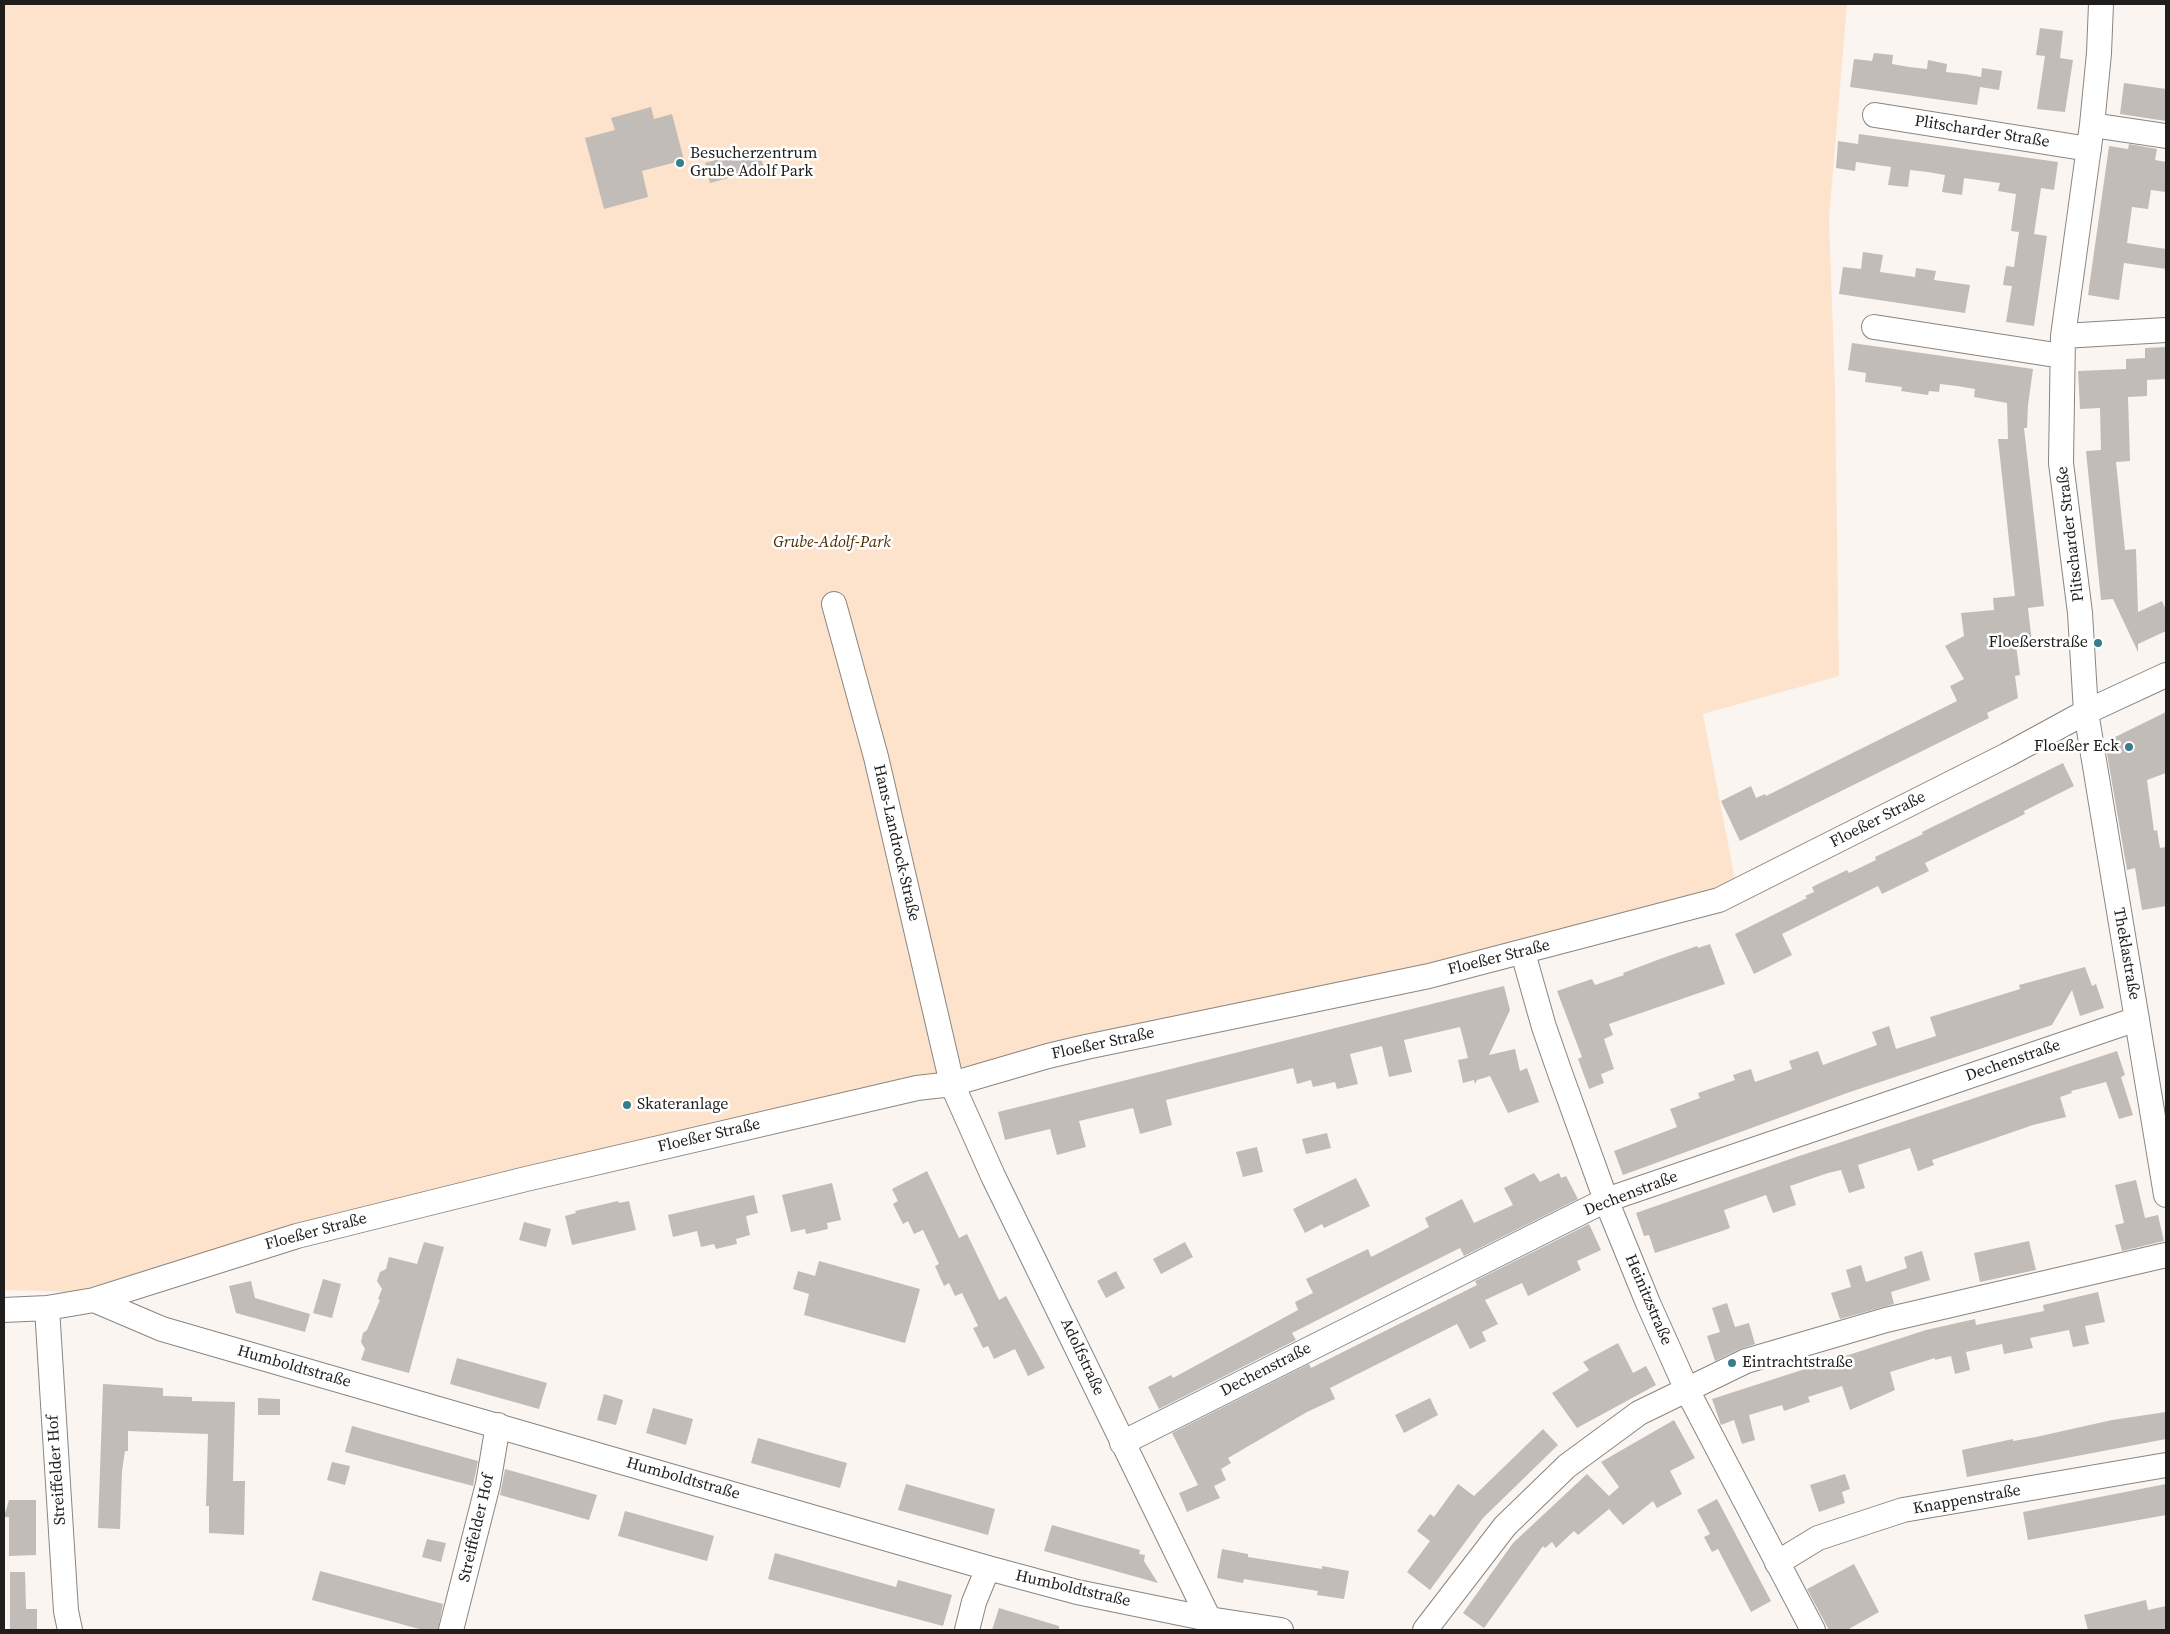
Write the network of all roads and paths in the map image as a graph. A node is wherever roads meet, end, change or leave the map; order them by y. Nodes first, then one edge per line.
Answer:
1 (2101, 4) edge
2 (1875, 115) dead end
3 (2166, 136) edge
4 (2090, 137) junction
5 (1874, 327) dead end
6 (2166, 330) edge
7 (2062, 346) junction
8 (834, 604) dead end
9 (2166, 675) edge
10 (2086, 712) junction
11 (1522, 953) junction
12 (2137, 1019) junction
13 (952, 1084) junction
14 (2166, 1196) edge
15 (1606, 1200) junction
16 (2166, 1255) edge
17 (94, 1300) junction
18 (47, 1308) junction
19 (4, 1310) edge
20 (1687, 1390) junction
21 (498, 1425) junction
22 (1122, 1443) junction
23 (2166, 1465) edge
24 (1777, 1563) junction
25 (988, 1568) junction
26 (1209, 1624) edge
27 (70, 1630) edge
28 (451, 1630) edge
29 (967, 1630) edge
30 (1281, 1630) edge
31 (1425, 1630) edge
32 (1813, 1630) edge

1 - 4 street, Plitscharder Straße
2 - 4 street, Plitscharder Straße
3 - 4 street, Plitscharder Straße
4 - 7 street, Plitscharder Straße
5 - 7 street
6 - 7 street
7 - 10 street, Plitscharder Straße
8 - 13 street, Hans-Landrock-Straße
9 - 10 street, Floeßer Straße
10 - 11 street, Floeßer Straße
10 - 12 street, Theklastraße
11 - 13 street, Floeßer Straße
11 - 15 street, Heinitzstraße
12 - 14 street, Theklastraße
12 - 15 street, Dechenstraße
13 - 17 street, Floeßer Straße
13 - 22 street, Adolfstraße
15 - 20 street, Heinitzstraße
15 - 22 street, Dechenstraße
16 - 20 street
17 - 18 street, Floeßer Straße
17 - 21 street, Humboldtstraße
18 - 19 street, Floeßer Straße
18 - 27 street, Streiffelder Hof
20 - 24 street, Heinitzstraße
20 - 31 street
21 - 25 street, Humboldtstraße
21 - 28 street, Streiffelder Hof
22 - 26 street, Adolfstraße
23 - 24 street, Knappenstraße
24 - 32 street, Heinitzstraße
25 - 26 street, Humboldtstraße
25 - 29 street
26 - 30 street, Humboldtstraße

